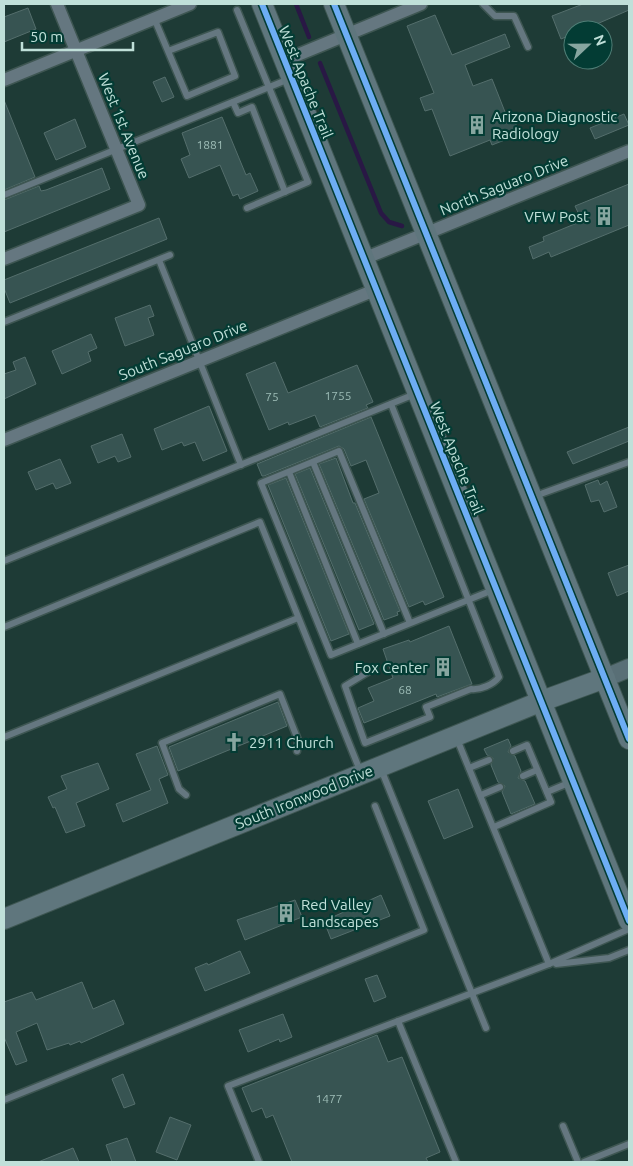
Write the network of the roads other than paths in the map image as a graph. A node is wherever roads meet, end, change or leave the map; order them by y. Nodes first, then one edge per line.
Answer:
1 (57, 4) edge
2 (190, 4) edge
3 (262, 4) edge
4 (334, 4) edge
5 (421, 4) edge
6 (483, 4) edge
7 (237, 10) dead end
8 (154, 18) junction
9 (346, 34) junction
10 (528, 47) dead end
11 (76, 50) junction
12 (168, 51) junction
13 (287, 70) junction
14 (4, 80) edge
15 (269, 87) junction
16 (233, 102) junction
17 (116, 149) junction
18 (629, 151) edge
19 (285, 192) junction
20 (4, 195) edge
21 (247, 208) dead end
22 (426, 234) junction
23 (170, 255) dead end
24 (4, 259) edge
25 (363, 259) junction
26 (160, 260) junction
27 (375, 290) junction
28 (4, 322) edge
29 (199, 361) junction
30 (417, 393) junction
31 (391, 404) junction
32 (4, 440) edge
33 (313, 462) junction
34 (629, 462) edge
35 (241, 464) junction
36 (288, 472) junction
37 (532, 497) junction
38 (4, 561) edge
39 (496, 589) junction
40 (468, 600) junction
41 (298, 618) junction
42 (410, 623) junction
43 (4, 627) edge
44 (384, 634) junction
45 (358, 644) junction
46 (629, 668) edge
47 (368, 672) dead end
48 (605, 678) junction
49 (542, 701) junction
50 (456, 736) junction
51 (4, 737) edge
52 (629, 739) edge
53 (512, 750) dead end
54 (297, 751) dead end
55 (489, 760) dead end
56 (469, 768) junction
57 (371, 770) junction
58 (537, 770) junction
59 (523, 776) dead end
60 (573, 780) junction
61 (500, 787) dead end
62 (547, 792) junction
63 (186, 795) dead end
64 (481, 795) junction
65 (375, 806) dead end
66 (494, 827) junction
67 (4, 919) edge
68 (629, 921) edge
69 (629, 929) edge
70 (629, 950) edge
71 (549, 964) junction
72 (472, 993) junction
73 (398, 1021) junction
74 (486, 1028) dead end
75 (4, 1100) edge
76 (563, 1126) dead end
77 (629, 1144) edge
78 (259, 1162) edge
79 (456, 1162) edge
80 (578, 1162) edge
81 (584, 1162) edge

1 - 11 street, West 1st Avenue
2 - 8 street
3 - 13 main road, West Apache Trail
4 - 9 main road
5 - 9 street
6 - 10 lane
7 - 15 lane
8 - 11 street
8 - 12 lane
9 - 13 street
9 - 22 main road
11 - 14 street
11 - 17 street, West 1st Avenue
12 - 12 lane
13 - 15 lane
13 - 25 main road, West Apache Trail
15 - 16 lane
15 - 19 lane
16 - 17 lane
16 - 19 lane
17 - 20 lane
17 - 24 street, West 1st Avenue
18 - 22 street, North Saguaro Drive
19 - 21 lane
22 - 25 street, North Saguaro Drive
22 - 37 main road
23 - 26 lane
25 - 27 main road, West Apache Trail
26 - 28 lane
26 - 29 lane
27 - 29 street, South Saguaro Drive
27 - 30 main road, West Apache Trail
29 - 32 street, South Saguaro Drive
29 - 35 lane
30 - 31 lane
30 - 39 main road, West Apache Trail
31 - 35 lane
31 - 40 lane
33 - 36 lane
33 - 42 lane
33 - 44 lane
34 - 37 lane
35 - 38 lane
36 - 45 lane
36 - 45 lane
37 - 48 main road
39 - 40 lane
39 - 49 main road, West Apache Trail
40 - 42 lane
40 - 47 lane
41 - 43 lane
41 - 51 lane
41 - 57 lane
42 - 44 lane
44 - 45 lane
46 - 48 main road
48 - 49 main road, South Ironwood Drive
48 - 52 main road
49 - 50 main road, South Ironwood Drive
49 - 60 main road, West Apache Trail
50 - 56 lane
50 - 57 main road, South Ironwood Drive
53 - 58 lane
54 - 63 lane
55 - 56 lane
56 - 64 lane
57 - 67 main road, South Ironwood Drive
57 - 72 lane
58 - 59 lane
58 - 62 lane
60 - 62 lane
60 - 68 main road, West Apache Trail
61 - 64 lane
62 - 66 lane
64 - 66 lane
65 - 75 lane
66 - 71 lane
69 - 71 lane
70 - 71 lane
71 - 72 lane
72 - 73 lane
72 - 74 lane
73 - 78 lane
73 - 79 lane
76 - 80 lane
77 - 81 lane

